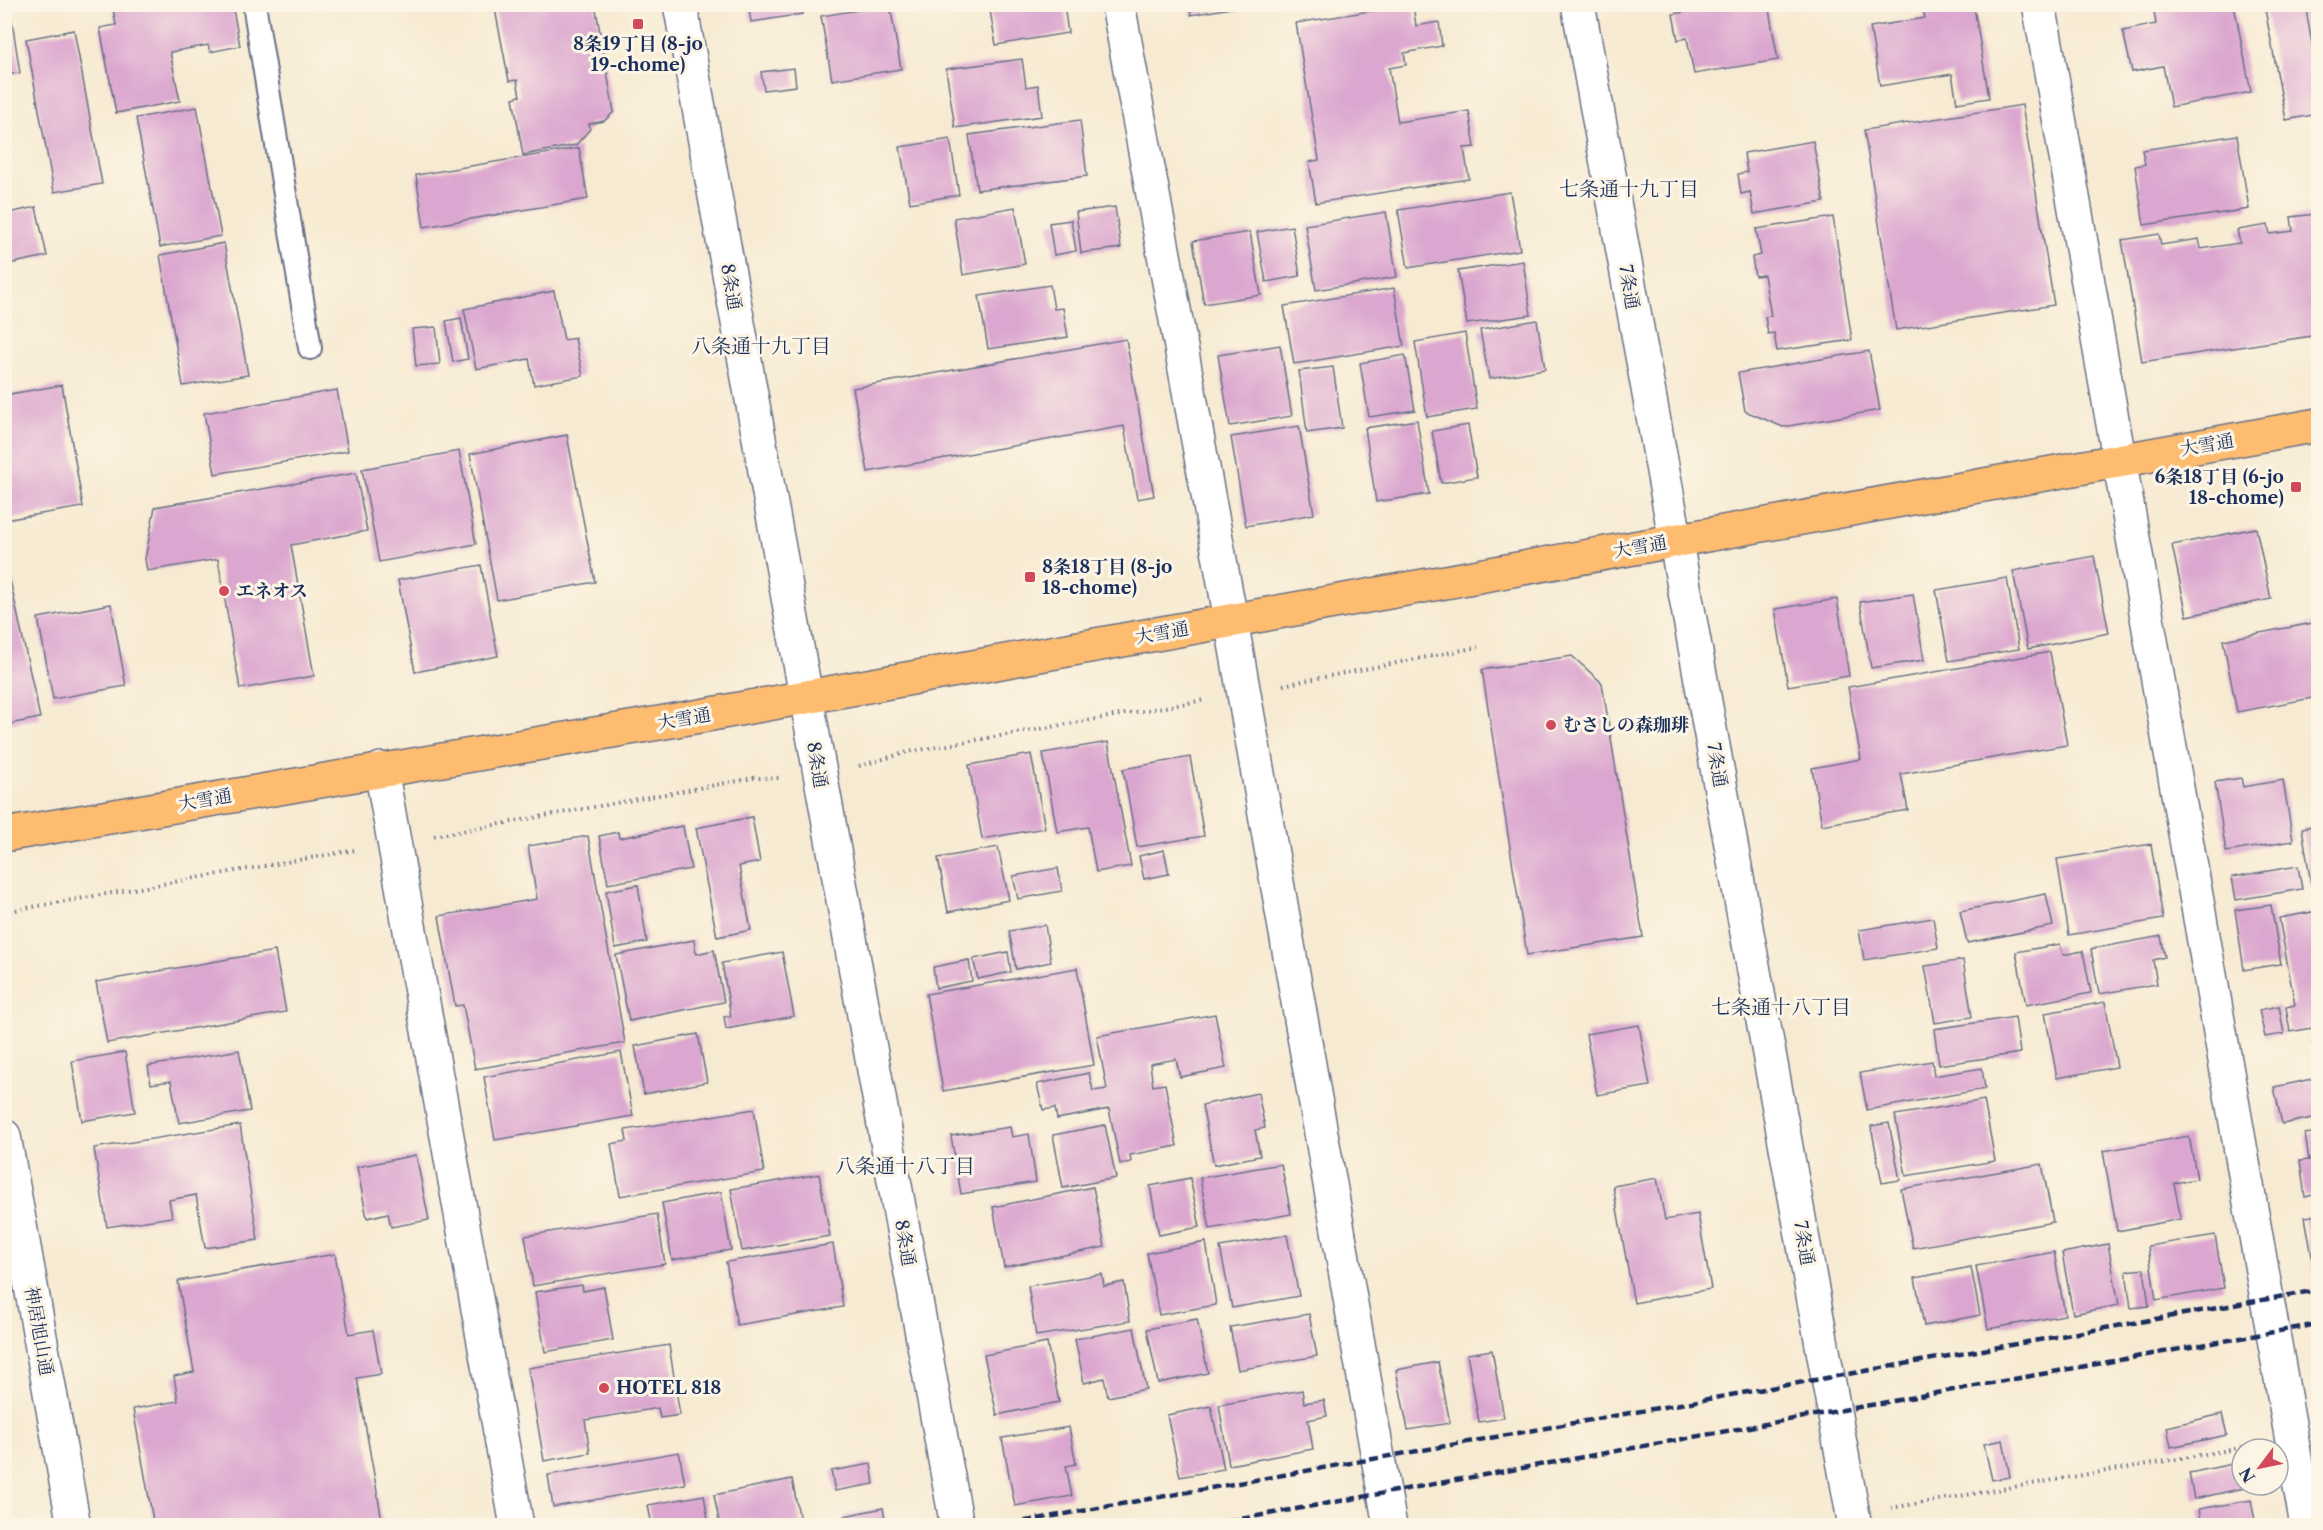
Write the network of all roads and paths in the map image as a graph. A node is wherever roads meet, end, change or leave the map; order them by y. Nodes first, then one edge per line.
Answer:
1 (254, 4) edge
2 (680, 4) edge
3 (1118, 4) edge
4 (1578, 4) edge
5 (2039, 4) edge
6 (310, 348) dead end
7 (2319, 425) edge
8 (2120, 461) junction
9 (1676, 540) junction
10 (1231, 620) junction
11 (1478, 646) dead end
12 (1244, 693) junction
13 (806, 696) junction
14 (381, 769) junction
15 (819, 778) junction
16 (4, 835) edge
17 (394, 843) junction
18 (4, 912) edge
19 (4, 1136) edge
20 (2292, 1439) junction
21 (1854, 1520) edge
22 (74, 1526) edge
23 (517, 1526) edge
24 (957, 1526) edge
25 (1390, 1526) edge
26 (1790, 1526) edge
27 (2307, 1526) edge

1 - 6 lane
2 - 13 street, 8条通
3 - 10 street
4 - 9 street, 7条通
5 - 8 street
7 - 8 highway, 大雪通
8 - 9 highway, 大雪通
8 - 20 street
9 - 10 highway, 大雪通
9 - 21 street, 7条通
10 - 12 street
10 - 13 highway, 大雪通
11 - 12 path
12 - 15 path
12 - 25 street
13 - 14 highway, 大雪通
13 - 15 street, 8条通
14 - 16 highway, 大雪通
14 - 17 street
15 - 17 path
15 - 24 street, 8条通
17 - 18 path
17 - 23 street
19 - 22 street, 神居旭山通
20 - 21 path
20 - 27 street
21 - 26 path

